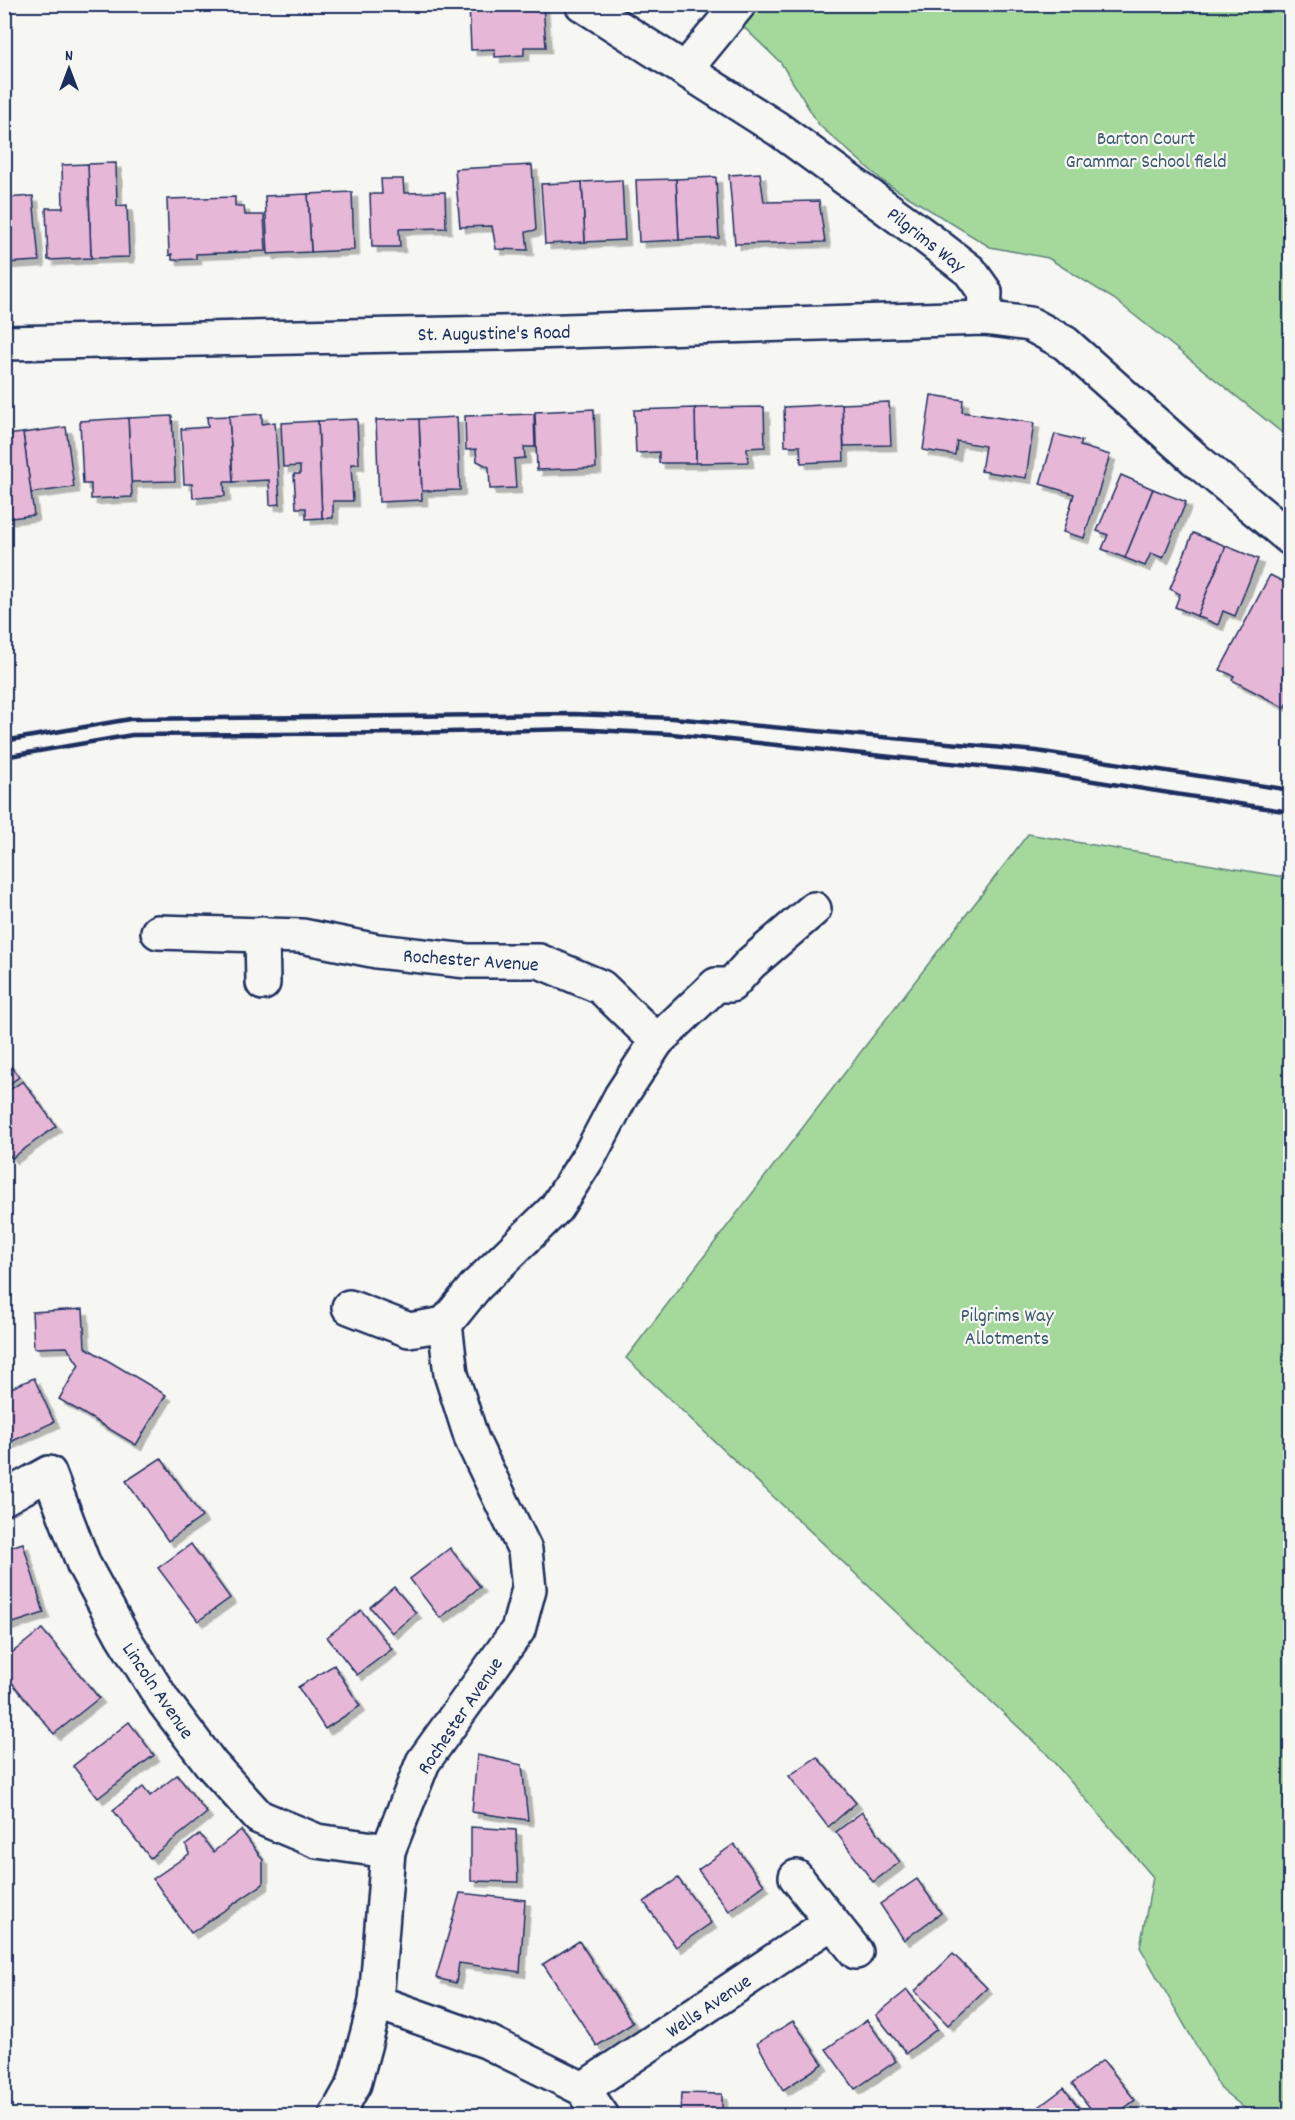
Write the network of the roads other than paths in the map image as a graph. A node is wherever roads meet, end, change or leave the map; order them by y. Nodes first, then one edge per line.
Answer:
1 (582, 4) edge
2 (739, 4) edge
3 (685, 70) junction
4 (984, 318) junction
5 (4, 343) edge
6 (1290, 538) edge
7 (814, 909) dead end
8 (158, 932) dead end
9 (262, 934) junction
10 (263, 983) dead end
11 (657, 1041) junction
12 (349, 1307) dead end
13 (446, 1324) junction
14 (4, 1498) edge
15 (388, 1851) junction
16 (796, 1877) dead end
17 (832, 1922) junction
18 (856, 1952) dead end
19 (376, 2002) junction
20 (583, 2089) junction
21 (336, 2115) edge
22 (602, 2115) edge

1 - 3 street, Pilgrims Way
2 - 3 street
3 - 4 street, Pilgrims Way
4 - 5 street, St. Augustine's Road
4 - 6 street
7 - 11 street
8 - 9 street, Rochester Avenue
9 - 10 street
9 - 11 street, Rochester Avenue
11 - 13 street
12 - 13 street
13 - 15 street, Rochester Avenue
14 - 15 street, Lincoln Avenue
15 - 19 street, Rochester Avenue
16 - 17 street
17 - 18 street
17 - 20 street, Wells Avenue
19 - 20 street
19 - 21 street, Rochester Avenue
20 - 22 street

